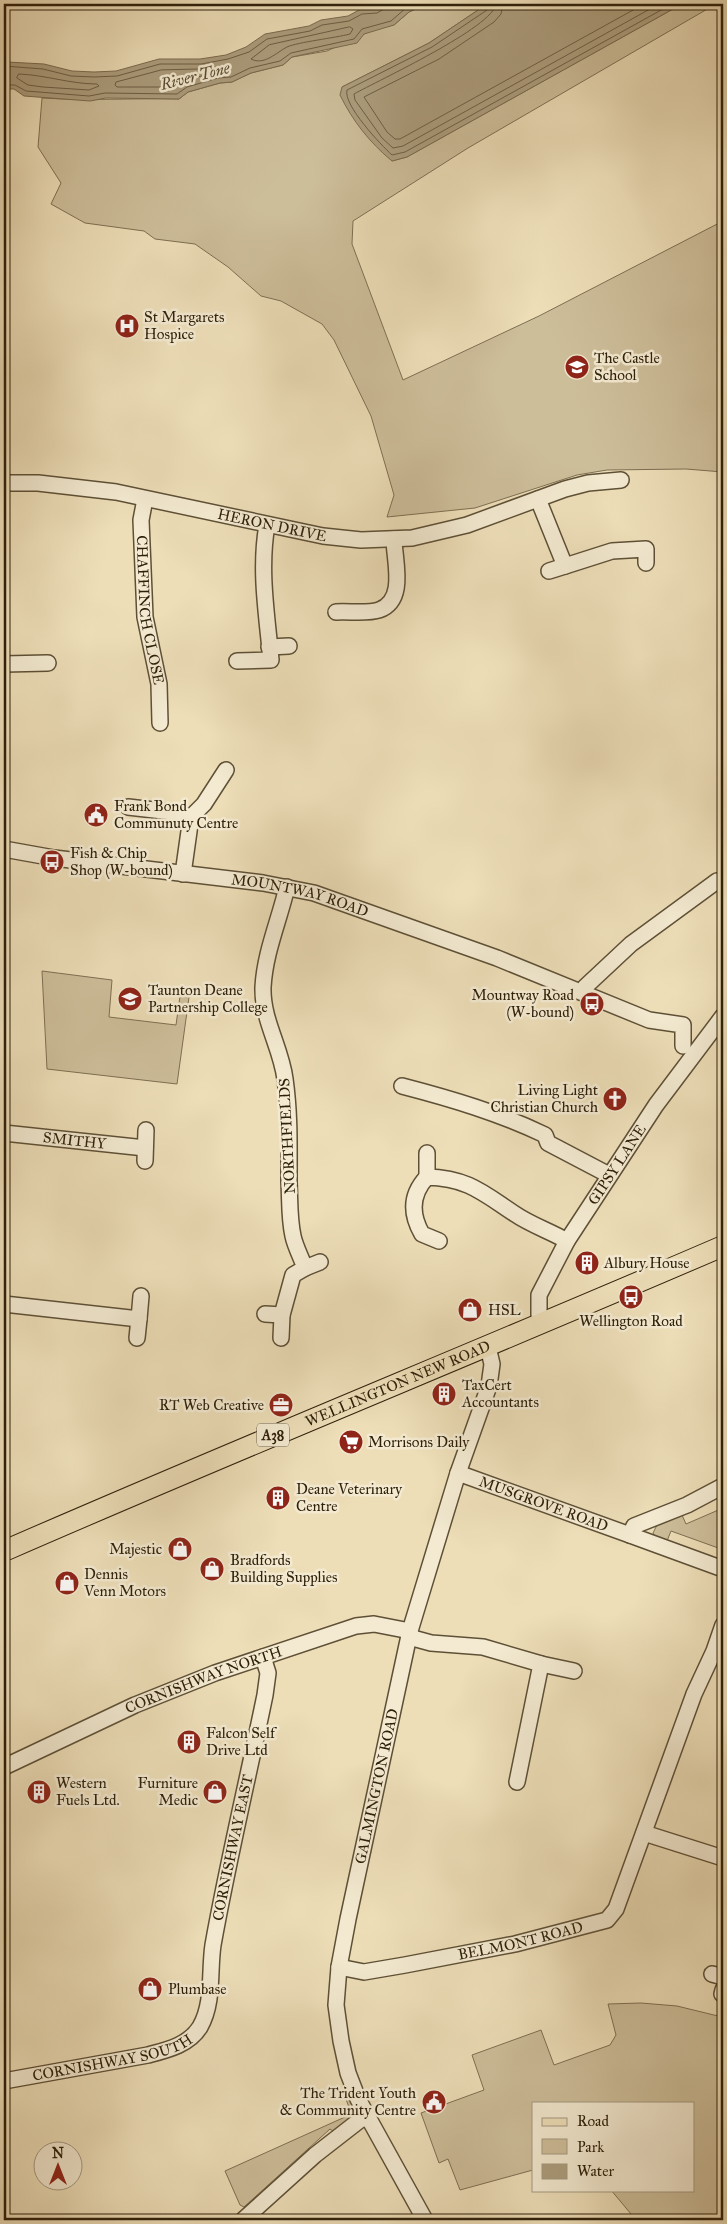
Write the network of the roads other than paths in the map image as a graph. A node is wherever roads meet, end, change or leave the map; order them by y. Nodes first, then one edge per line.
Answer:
1 (621, 480) dead end
2 (4, 483) edge
3 (145, 499) junction
4 (538, 499) junction
5 (268, 525) junction
6 (394, 539) junction
7 (646, 550) dead end
8 (565, 566) junction
9 (549, 572) dead end
10 (336, 612) dead end
11 (289, 646) dead end
12 (270, 647) junction
13 (237, 661) dead end
14 (48, 663) dead end
15 (4, 664) edge
16 (160, 723) dead end
17 (226, 770) dead end
18 (128, 807) dead end
19 (190, 817) junction
20 (4, 849) edge
21 (183, 874) junction
22 (717, 881) dead end
23 (287, 887) junction
24 (583, 992) junction
25 (723, 1016) edge
26 (683, 1046) dead end
27 (402, 1086) dead end
28 (146, 1130) dead end
29 (4, 1134) edge
30 (427, 1154) dead end
31 (609, 1175) junction
32 (427, 1177) junction
33 (439, 1241) dead end
34 (567, 1241) junction
35 (723, 1246) edge
36 (320, 1262) dead end
37 (305, 1268) junction
38 (141, 1296) dead end
39 (4, 1304) edge
40 (265, 1314) dead end
41 (282, 1315) junction
42 (139, 1319) junction
43 (543, 1323) junction
44 (137, 1338) dead end
45 (281, 1338) dead end
46 (488, 1347) junction
47 (458, 1472) junction
48 (723, 1486) edge
49 (630, 1534) junction
50 (4, 1551) edge
51 (723, 1569) edge
52 (723, 1625) edge
53 (409, 1634) junction
54 (719, 1652) edge
55 (263, 1657) junction
56 (541, 1664) junction
57 (574, 1671) dead end
58 (4, 1767) edge
59 (517, 1782) dead end
60 (644, 1833) junction
61 (723, 1858) edge
62 (339, 1967) junction
63 (207, 2011) joint
64 (4, 2081) edge
65 (367, 2118) junction
66 (244, 2220) edge
67 (425, 2220) edge

1 - 4 street, HERON DRIVE
2 - 3 street, HERON DRIVE
3 - 5 street, HERON DRIVE
3 - 16 street, CHAFFINCH CLOSE
4 - 6 street, HERON DRIVE
4 - 8 street
5 - 6 street, HERON DRIVE
5 - 12 street
6 - 10 street
7 - 8 street
8 - 9 street
11 - 12 street
12 - 13 street
14 - 15 street
17 - 19 street
18 - 19 street
19 - 21 street
20 - 21 street, MOUNTWAY ROAD
21 - 23 street, MOUNTWAY ROAD
22 - 24 street
23 - 24 street, MOUNTWAY ROAD
23 - 37 street, NORTHFIELDS
24 - 26 street, MOUNTWAY ROAD
25 - 31 street, GIPSY LANE
27 - 31 street
28 - 29 street, SMITHY
30 - 32 street
31 - 34 street, GIPSY LANE
32 - 33 street
32 - 34 street
34 - 43 street, GIPSY LANE
35 - 43 main road, A38
36 - 37 street
37 - 41 street
38 - 42 street
39 - 42 street
40 - 41 street
41 - 45 street
42 - 44 street
43 - 46 main road, WELLINGTON NEW ROAD / A38
46 - 47 street, GALMINGTON ROAD
46 - 50 main road, WELLINGTON NEW ROAD / A38
47 - 49 street, MUSGROVE ROAD
47 - 53 street, GALMINGTON ROAD
48 - 49 street
49 - 51 street, MUSGROVE ROAD
52 - 54 street
53 - 55 street, CORNISHWAY NORTH
53 - 56 street, CORNISHWAY NORTH
53 - 62 street, GALMINGTON ROAD
54 - 60 street, BELMONT ROAD
55 - 58 street, CORNISHWAY NORTH
55 - 63 street, CORNISHWAY EAST
56 - 57 street, CORNISHWAY NORTH
56 - 59 street
60 - 61 street
60 - 62 street, BELMONT ROAD
62 - 65 street, GALMINGTON ROAD
63 - 64 street, CORNISHWAY SOUTH
65 - 66 street
65 - 67 street, GALMINGTON ROAD

